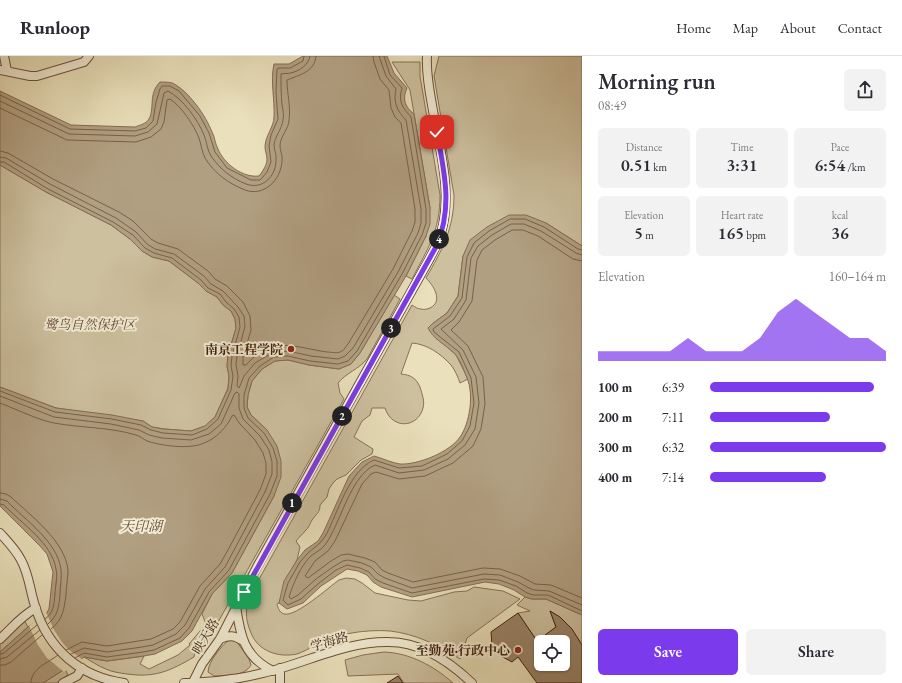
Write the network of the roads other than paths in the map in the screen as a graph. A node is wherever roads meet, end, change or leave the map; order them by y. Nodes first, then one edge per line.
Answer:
1 (4, 56) edge
2 (89, 56) edge
3 (427, 56) edge
4 (3, 71) edge
5 (0, 534) edge
6 (236, 605) junction
7 (36, 608) junction
8 (0, 639) edge
9 (220, 639) junction
10 (243, 640) junction
11 (80, 667) junction
12 (276, 670) junction
13 (63, 683) edge
14 (124, 683) edge
15 (184, 683) edge
16 (193, 683) edge
17 (280, 683) edge
18 (472, 683) edge

1 - 4 street
2 - 4 street
3 - 6 street, 映天路
5 - 7 street
6 - 9 street, 映天路
6 - 10 street
7 - 8 street
7 - 11 street
9 - 10 street
9 - 16 street, 映天路
10 - 12 street
11 - 13 street
11 - 14 street
12 - 16 street, 学海路
12 - 17 street
12 - 18 street, 学海路
15 - 16 street, 学海路

